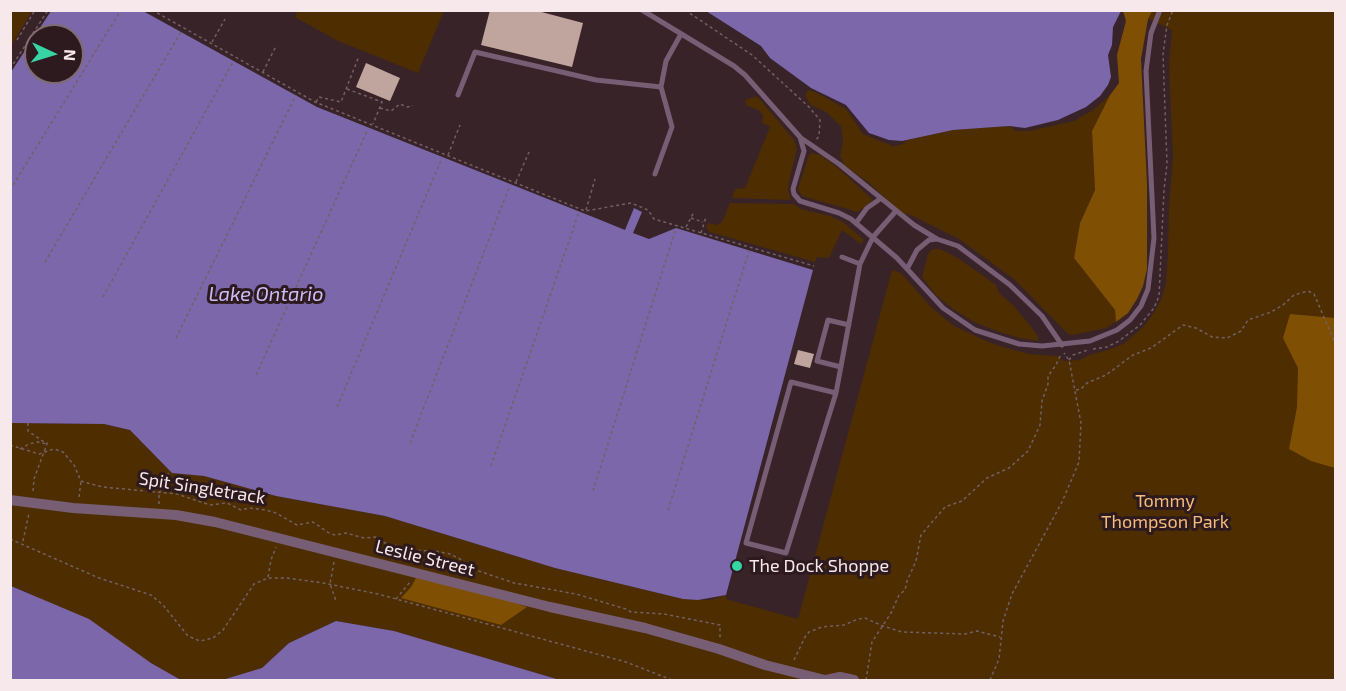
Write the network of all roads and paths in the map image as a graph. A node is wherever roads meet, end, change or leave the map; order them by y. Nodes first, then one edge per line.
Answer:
1 (35, 10) edge
2 (48, 10) edge
3 (121, 10) edge
4 (152, 10) edge
5 (642, 10) edge
6 (685, 10) edge
7 (1160, 10) edge
8 (225, 20) dead end
9 (181, 32) dead end
10 (681, 34) junction
11 (17, 40) dead end
12 (212, 44) junction
13 (276, 46) dead end
14 (358, 56) dead end
15 (233, 62) dead end
16 (10, 69) edge
17 (263, 73) junction
18 (661, 87) junction
19 (346, 89) junction
20 (297, 95) dead end
21 (458, 95) dead end
22 (315, 102) junction
23 (413, 106) dead end
24 (380, 108) junction
25 (373, 125) junction
26 (460, 125) dead end
27 (368, 129) dead end
28 (800, 138) junction
29 (812, 145) junction
30 (529, 152) dead end
31 (448, 155) junction
32 (442, 158) dead end
33 (654, 174) dead end
34 (596, 179) dead end
35 (516, 183) junction
36 (510, 185) dead end
37 (10, 189) edge
38 (880, 199) junction
39 (585, 211) junction
40 (896, 211) junction
41 (579, 212) dead end
42 (694, 212) dead end
43 (690, 217) junction
44 (706, 217) dead end
45 (704, 223) junction
46 (856, 223) junction
47 (676, 228) dead end
48 (686, 228) junction
49 (701, 233) junction
50 (873, 237) junction
51 (937, 239) junction
52 (749, 251) dead end
53 (842, 257) dead end
54 (45, 262) dead end
55 (860, 264) junction
56 (814, 266) dead end
57 (907, 269) junction
58 (103, 297) dead end
59 (849, 325) junction
60 (176, 338) dead end
61 (1335, 345) edge
62 (1063, 346) junction
63 (1069, 360) dead end
64 (841, 367) junction
65 (256, 375) dead end
66 (1075, 390) junction
67 (836, 393) junction
68 (337, 407) dead end
69 (28, 423) dead end
70 (48, 441) dead end
71 (410, 443) dead end
72 (10, 445) edge
73 (48, 445) junction
74 (20, 449) junction
75 (45, 453) junction
76 (491, 465) dead end
77 (170, 470) dead end
78 (81, 481) junction
79 (593, 491) dead end
80 (159, 494) junction
81 (10, 501) edge
82 (31, 504) junction
83 (80, 508) junction
84 (668, 510) dead end
85 (280, 538) junction
86 (10, 539) edge
87 (23, 543) junction
88 (335, 552) junction
89 (414, 573) junction
90 (268, 578) junction
91 (330, 584) junction
92 (396, 598) junction
93 (336, 601) dead end
94 (882, 626) junction
95 (1001, 638) junction
96 (719, 649) junction
97 (789, 672) junction
98 (672, 681) edge
99 (825, 681) edge
100 (854, 681) edge
101 (866, 681) edge
102 (990, 681) edge

1 - 11 path
2 - 16 path
3 - 37 path
4 - 12 path
5 - 10 lane
6 - 29 path
7 - 62 lane
8 - 12 path
9 - 54 path
10 - 18 lane
10 - 28 lane
12 - 17 path
13 - 17 path
14 - 19 path
15 - 58 path
17 - 22 path
18 - 21 lane
18 - 33 lane
19 - 22 path
19 - 24 path
20 - 60 path
22 - 25 path
23 - 24 path
24 - 25 path
25 - 31 path
26 - 31 path
27 - 65 path
28 - 29 lane
28 - 46 lane
29 - 38 lane
30 - 35 path
31 - 35 path
32 - 68 path
34 - 39 path
35 - 39 path
36 - 71 path
38 - 40 lane
38 - 46 lane
39 - 48 path
40 - 50 lane
40 - 51 lane
41 - 76 path
42 - 43 path
43 - 45 path
43 - 48 path
44 - 45 path
45 - 49 path
46 - 50 lane
47 - 79 path
48 - 49 path
49 - 56 path
50 - 55 lane
50 - 57 lane
51 - 57 lane
51 - 62 lane
52 - 84 path
53 - 55 lane
55 - 59 lane
57 - 62 lane
59 - 64 lane
59 - 64 lane
61 - 66 path
62 - 94 path
63 - 66 path
64 - 67 lane
66 - 95 path
67 - 67 lane
69 - 73 path
70 - 73 path
72 - 74 path
73 - 74 path
73 - 75 path
74 - 75 path
75 - 78 path
75 - 82 path
77 - 80 path
78 - 80 path, Spit Singletrack
78 - 83 path
80 - 96 path, Spit Singletrack
81 - 82 street, Leslie Street
82 - 83 street, Leslie Street
82 - 87 path
83 - 85 street, Leslie Street
85 - 88 street, Leslie Street
85 - 90 path
86 - 87 path
87 - 90 path
88 - 89 street, Leslie Street
88 - 91 path
89 - 92 path
89 - 96 street, Leslie Street
90 - 91 path
91 - 92 path
91 - 93 path
92 - 98 path
94 - 95 path
94 - 97 path
94 - 101 path
95 - 102 path
96 - 97 street, Leslie Street
97 - 99 street, Leslie Street
99 - 100 street, Leslie Street

